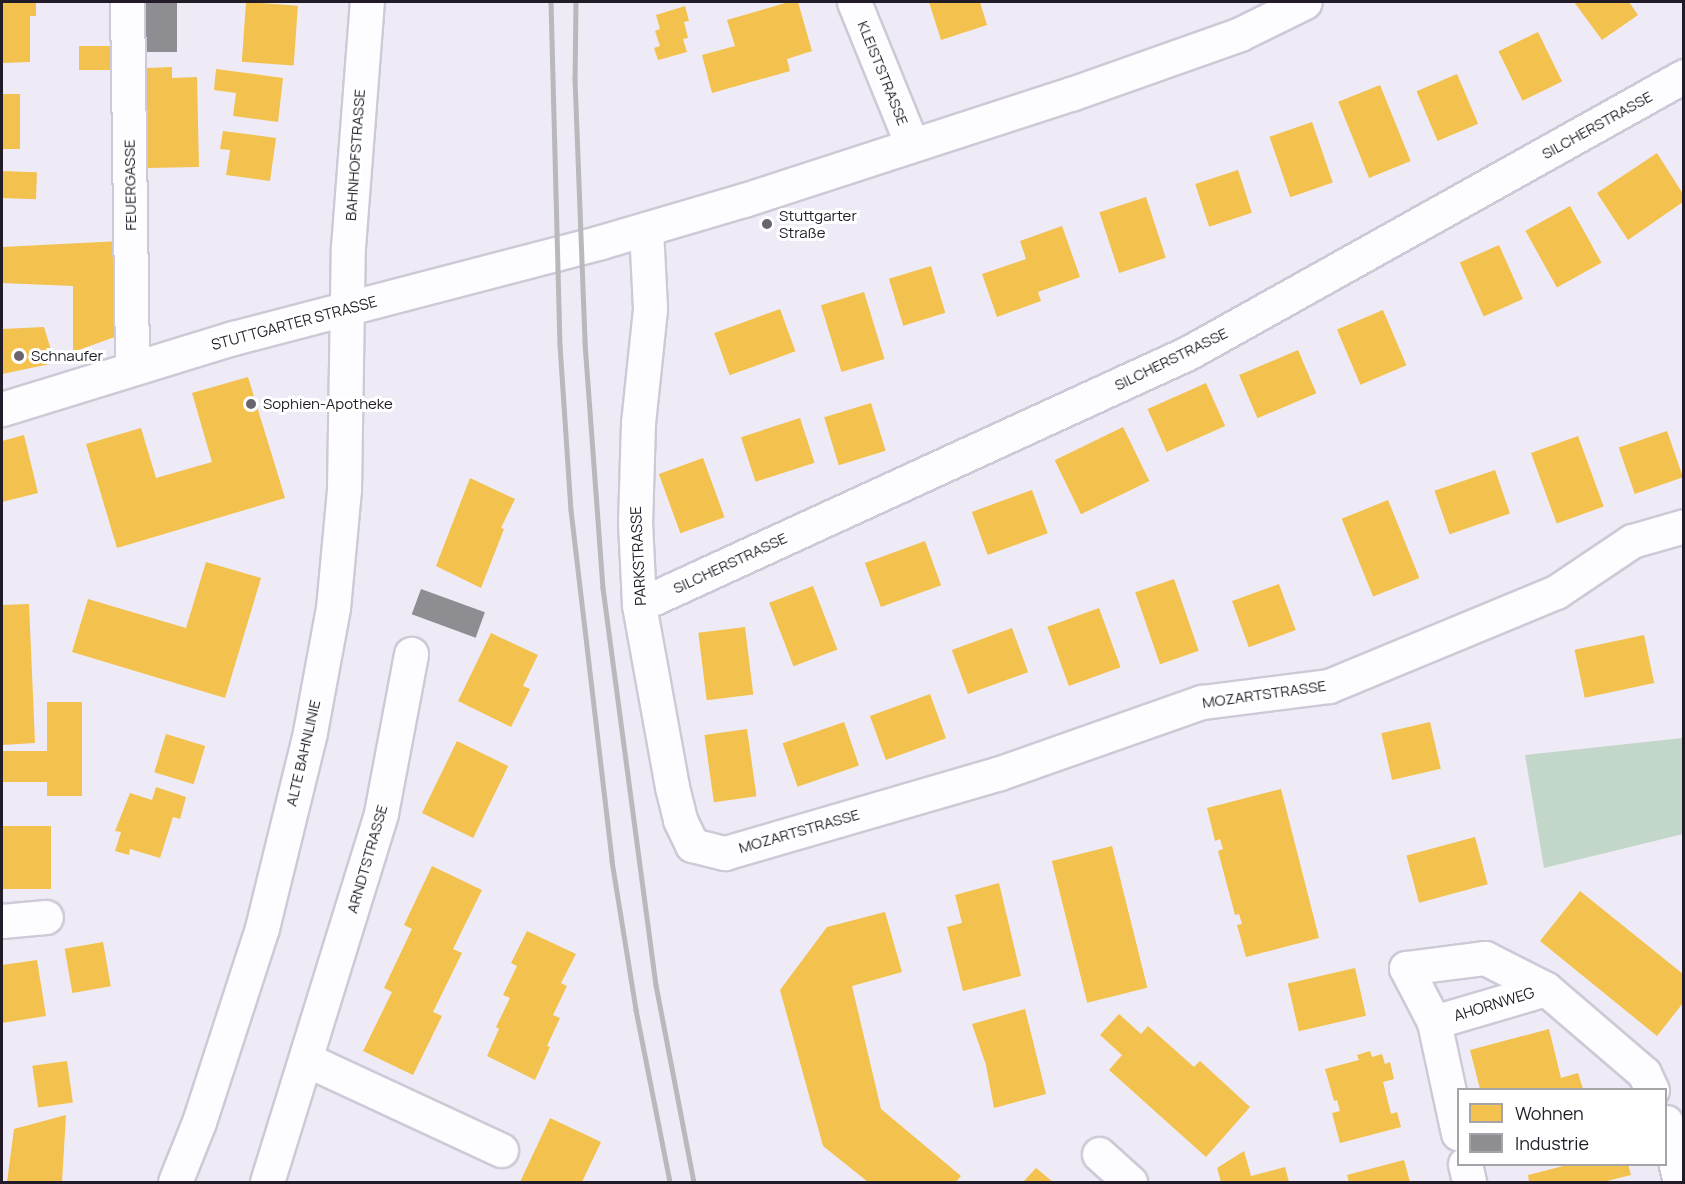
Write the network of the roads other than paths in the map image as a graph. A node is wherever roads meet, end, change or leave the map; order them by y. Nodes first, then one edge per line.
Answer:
1 (127, 2) edge
2 (367, 2) edge
3 (854, 2) edge
4 (1305, 2) edge
5 (1683, 76) edge
6 (912, 145) junction
7 (646, 229) junction
8 (347, 309) junction
9 (132, 368) junction
10 (2, 409) edge
11 (1683, 526) edge
12 (639, 605) junction
13 (411, 654) dead end
14 (725, 853) joint
15 (46, 917) dead end
16 (2, 921) edge
17 (1546, 989) junction
18 (1434, 1022) junction
19 (307, 1060) junction
20 (1652, 1088) edge
21 (1457, 1128) edge
22 (1667, 1130) edge
23 (501, 1150) dead end
24 (1099, 1154) dead end
25 (1465, 1166) edge
26 (176, 1182) edge
27 (267, 1182) edge
28 (1130, 1182) edge
29 (1469, 1182) edge
30 (1680, 1182) edge

1 - 9 street, FEUERGASSE
2 - 8 street, BAHNHOFSTRASSE
3 - 6 street, KLEISTSTRASSE
4 - 6 street, STUTTGARTER STRASSE
5 - 12 street, SILCHERSTRASSE
6 - 7 street, STUTTGARTER STRASSE
7 - 8 street, STUTTGARTER STRASSE
7 - 12 street, PARKSTRASSE
8 - 9 street, STUTTGARTER STRASSE
8 - 26 street, ALTE BAHNLINIE
9 - 10 street, STUTTGARTER STRASSE
11 - 14 street, MOZARTSTRASSE
12 - 14 street, PARKSTRASSE
13 - 19 street, ARNDTSTRASSE
15 - 16 street
17 - 18 street, AHORNWEG
17 - 18 street, AHORNWEG
17 - 20 street, AHORNWEG
18 - 21 street
19 - 23 street
19 - 27 street, ARNDTSTRASSE
22 - 30 street
24 - 28 street
25 - 29 street

